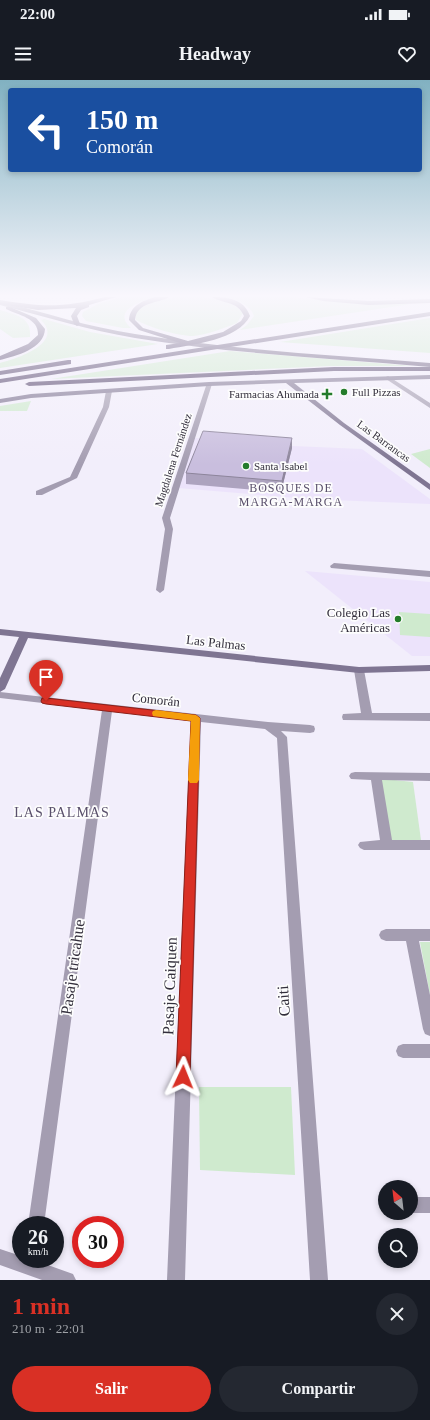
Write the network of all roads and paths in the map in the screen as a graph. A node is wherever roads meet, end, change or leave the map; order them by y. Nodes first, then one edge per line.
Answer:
1 (16, 353) edge
2 (129, 353) edge
3 (181, 353) edge
4 (298, 353) edge
5 (344, 353) edge
6 (0, 358) edge
7 (430, 360) edge
8 (430, 365) edge
9 (430, 369) edge
10 (0, 373) edge
11 (430, 377) edge
12 (388, 378) junction
13 (0, 381) edge
14 (287, 381) junction
15 (209, 384) junction
16 (0, 386) edge
17 (109, 391) junction
18 (0, 401) edge
19 (430, 406) edge
20 (385, 453) junction
21 (430, 484) edge
22 (430, 488) edge
23 (39, 493) dead end
24 (334, 566) dead end
25 (430, 574) edge
26 (160, 590) dead end
27 (0, 632) edge
28 (25, 636) junction
29 (430, 668) edge
30 (359, 670) junction
31 (0, 689) edge
32 (0, 695) edge
33 (108, 708) junction
34 (347, 717) dead end
35 (367, 717) junction
36 (430, 717) edge
37 (196, 718) junction
38 (268, 726) junction
39 (310, 728) dead end
40 (356, 776) dead end
41 (376, 777) junction
42 (430, 777) edge
43 (387, 844) junction
44 (364, 845) dead end
45 (430, 845) edge
46 (386, 935) dead end
47 (430, 935) edge
48 (411, 936) junction
49 (430, 1029) edge
50 (403, 1051) dead end
51 (430, 1051) edge
52 (418, 1205) edge
53 (430, 1205) edge
54 (37, 1216) edge
55 (0, 1257) edge
56 (12, 1259) edge
57 (41, 1268) edge
58 (67, 1280) edge
59 (176, 1280) edge
60 (319, 1280) edge

1 - 6 highway
2 - 10 highway
3 - 13 highway
4 - 8 main road
5 - 7 main road
9 - 16 highway
11 - 12 street
12 - 14 street
12 - 19 street
14 - 15 street
14 - 20 street, Las Barrancas
15 - 17 street
15 - 26 street, Magdalena Fernández
17 - 18 street
17 - 23 street
20 - 21 street, Las Barrancas
20 - 22 street, Las Barrancas
24 - 25 street
27 - 28 street, Las Palmas
28 - 30 street, Las Palmas
28 - 31 street
29 - 30 street, Las Palmas
30 - 35 street
32 - 33 street, Comorán
33 - 37 street, Comorán
33 - 54 street, Pasaje tricahue
34 - 35 street
35 - 36 street
37 - 38 street, Comorán
37 - 59 street, Pasaje Caiquen
38 - 39 street, Comorán
38 - 60 street, Caiti
40 - 41 street
41 - 42 street
41 - 43 street
43 - 44 street
43 - 45 street
46 - 48 street
47 - 48 street
48 - 49 street
50 - 51 street
52 - 53 street
55 - 56 street
57 - 58 street

